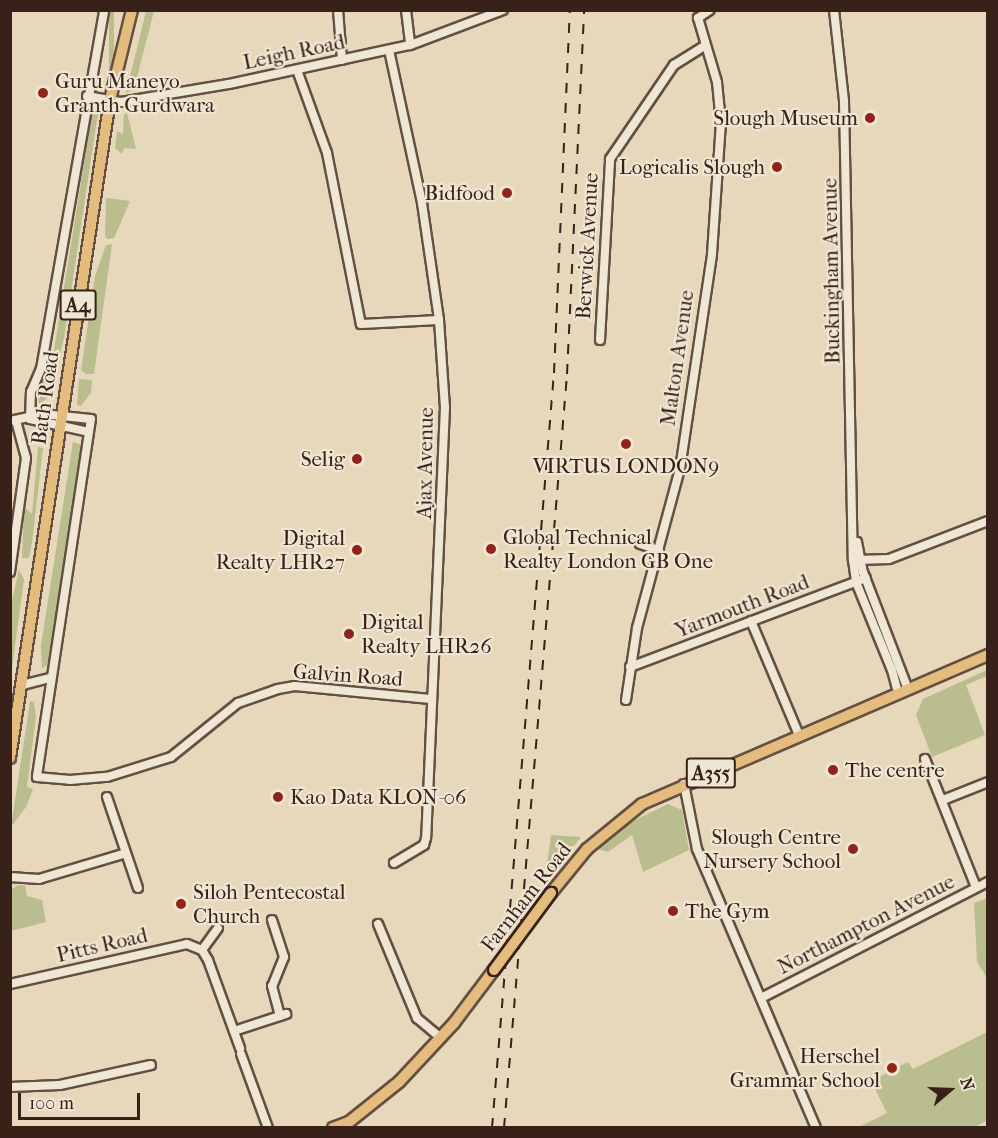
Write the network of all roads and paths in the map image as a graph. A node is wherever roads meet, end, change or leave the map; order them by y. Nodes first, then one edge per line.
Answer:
1 (104, 10) edge
2 (132, 10) edge
3 (338, 10) edge
4 (406, 10) edge
5 (503, 10) edge
6 (710, 10) edge
7 (834, 10) edge
8 (410, 45) junction
9 (705, 46) junction
10 (389, 50) junction
11 (342, 60) junction
12 (297, 70) junction
13 (87, 96) junction
14 (110, 100) junction
15 (439, 320) junction
16 (600, 340) dead end
17 (62, 413) junction
18 (30, 419) junction
19 (13, 421) edge
20 (60, 427) junction
21 (89, 432) junction
22 (987, 521) edge
23 (640, 544) dead end
24 (659, 550) junction
25 (857, 560) junction
26 (10, 572) edge
27 (866, 578) junction
28 (855, 582) junction
29 (751, 621) junction
30 (987, 656) edge
31 (630, 667) junction
32 (50, 678) junction
33 (22, 685) junction
34 (903, 691) junction
35 (430, 699) junction
36 (626, 700) dead end
37 (12, 735) edge
38 (799, 735) junction
39 (10, 758) edge
40 (925, 759) dead end
41 (987, 782) edge
42 (684, 784) junction
43 (107, 797) dead end
44 (943, 800) junction
45 (123, 854) junction
46 (394, 863) dead end
47 (10, 877) edge
48 (987, 882) edge
49 (976, 887) junction
50 (138, 888) dead end
51 (272, 920) dead end
52 (378, 924) dead end
53 (218, 928) dead end
54 (202, 950) junction
55 (10, 984) edge
56 (761, 998) junction
57 (234, 1031) junction
58 (441, 1038) junction
59 (151, 1065) dead end
60 (10, 1087) edge
61 (268, 1128) edge
62 (333, 1128) edge
63 (816, 1128) edge

1 - 13 street
2 - 14 main road, Bath Road / A4
3 - 11 street
4 - 8 street
5 - 8 street, Leigh Road
6 - 9 street, Malton Avenue
7 - 25 street, Buckingham Avenue
8 - 10 street, Leigh Road
9 - 16 street, Berwick Avenue
9 - 24 street, Malton Avenue
10 - 11 street, Leigh Road
10 - 15 street, Ajax Avenue
11 - 12 street, Leigh Road
12 - 14 street, Leigh Road
12 - 15 street
13 - 14 street, Leigh Road
13 - 18 street
14 - 17 main road, Bath Road / A4
15 - 35 street, Ajax Avenue
17 - 18 street
17 - 20 main road, Bath Road / A4
17 - 21 street
18 - 19 street
18 - 20 street
19 - 26 street, Bath Road
20 - 21 street
20 - 33 main road, Bath Road / A4
21 - 32 street
22 - 25 street
23 - 24 street
24 - 31 street, Malton Avenue
25 - 27 street, Buckingham Avenue
25 - 28 street, Buckingham Avenue
27 - 28 street, Yarmouth Road
27 - 34 street, Buckingham Avenue
28 - 29 street, Yarmouth Road
28 - 34 street, Buckingham Avenue
29 - 31 street, Yarmouth Road
29 - 38 street
30 - 34 main road, Farnham Road / A355
31 - 36 street, Malton Avenue
32 - 33 street
32 - 35 street, Galvin Road
33 - 37 main road, Bath Road / A4
34 - 38 main road, Farnham Road / A355
35 - 46 street, Ajax Avenue
37 - 39 main road, Bath Road / A4
38 - 42 main road, Farnham Road / A355
40 - 44 street
41 - 44 street
42 - 56 street
42 - 58 main road, Farnham Road / A355, bridge
43 - 45 street
44 - 49 street
45 - 47 street
45 - 50 street
48 - 49 street, Northampton Avenue
49 - 56 street, Northampton Avenue
51 - 57 street
52 - 58 street
53 - 54 street
54 - 55 street, Pitts Road
54 - 57 street
56 - 63 street
57 - 61 street
58 - 62 main road, Farnham Road / A355
59 - 60 street

